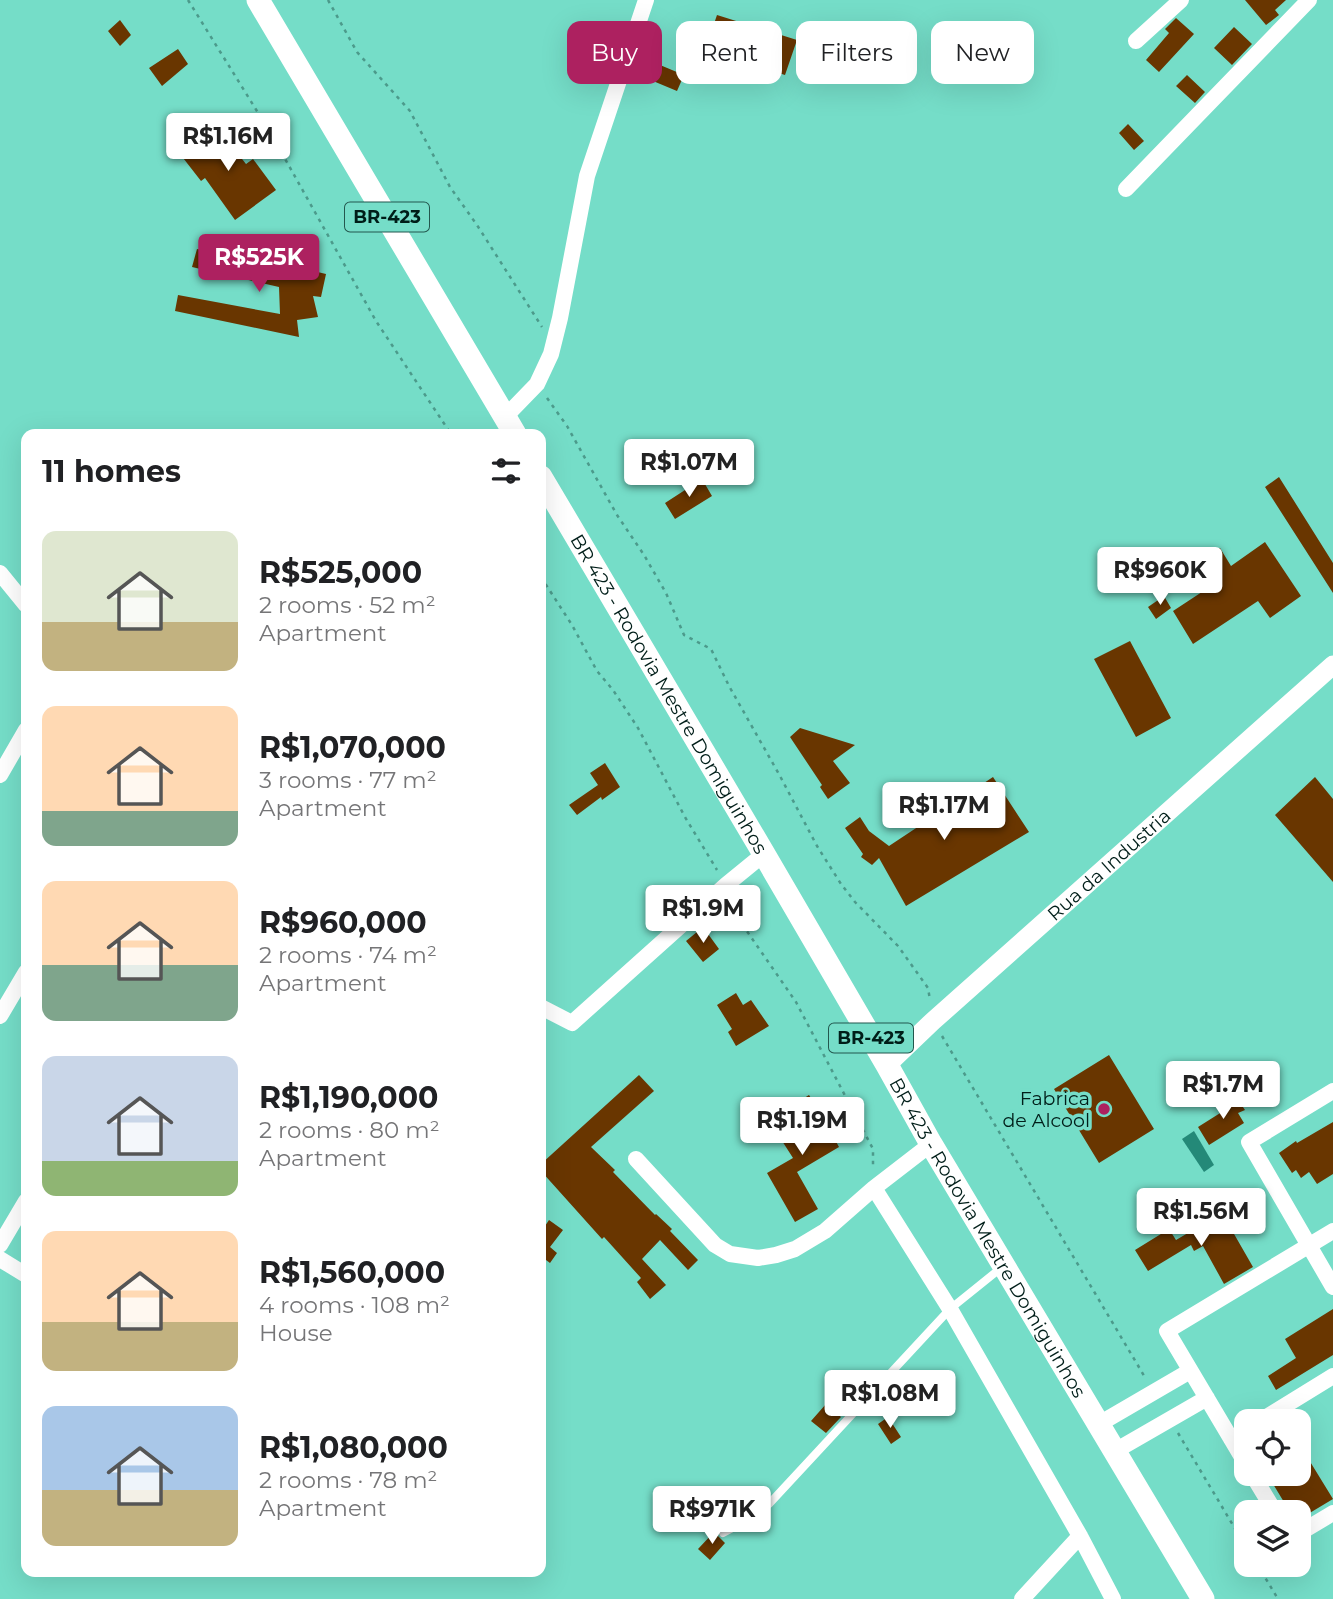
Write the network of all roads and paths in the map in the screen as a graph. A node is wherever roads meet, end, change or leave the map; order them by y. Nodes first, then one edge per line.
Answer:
1 (188, 0) edge
2 (258, 0) edge
3 (328, 0) edge
4 (646, 0) edge
5 (1181, 0) edge
6 (1309, 0) edge
7 (1136, 41) dead end
8 (1126, 189) dead end
9 (551, 354) junction
10 (537, 384) junction
11 (510, 425) edge
12 (448, 429) edge
13 (546, 485) edge
14 (0, 573) edge
15 (21, 599) edge
16 (1333, 665) edge
17 (21, 739) edge
18 (0, 775) edge
19 (764, 854) junction
20 (21, 980) edge
21 (546, 1010) edge
22 (0, 1016) edge
23 (933, 1021) junction
24 (887, 1065) junction
25 (1333, 1091) edge
26 (931, 1144) junction
27 (636, 1158) dead end
28 (873, 1188) junction
29 (21, 1209) edge
30 (1333, 1231) edge
31 (0, 1245) edge
32 (1309, 1246) junction
33 (0, 1259) edge
34 (1005, 1265) junction
35 (21, 1272) edge
36 (1333, 1287) edge
37 (950, 1309) junction
38 (1190, 1371) junction
39 (1333, 1376) edge
40 (1154, 1392) junction
41 (1207, 1398) junction
42 (1279, 1409) edge
43 (1170, 1419) junction
44 (1099, 1424) junction
45 (1234, 1437) edge
46 (1231, 1439) junction
47 (1234, 1444) edge
48 (1115, 1451) junction
49 (1333, 1513) edge
50 (1311, 1526) edge
51 (1234, 1527) edge
52 (723, 1533) dead end
53 (1080, 1536) junction
54 (1264, 1577) edge
55 (1200, 1598) edge
56 (1022, 1599) edge
57 (1113, 1599) edge
58 (1278, 1599) edge

1 - 12 path
2 - 11 main road, BR-423
3 - 9 path
4 - 9 street
5 - 7 street
6 - 8 street
9 - 10 street
10 - 11 street
10 - 23 path
13 - 19 main road, BR 423 - Rodovia Mestre Domiguinhos / BR-423
14 - 15 street
16 - 23 street, Rua da Industria
17 - 18 street
19 - 21 street
19 - 24 main road, BR 423 - Rodovia Mestre Domiguinhos / BR-423
20 - 22 street
23 - 24 street, Rua da Industria
23 - 40 path
24 - 26 main road, BR 423 - Rodovia Mestre Domiguinhos / BR-423
25 - 32 street
26 - 28 street
26 - 34 main road, BR 423 - Rodovia Mestre Domiguinhos / BR-423
27 - 28 street
28 - 37 street
29 - 31 street
30 - 32 street
32 - 36 street
32 - 38 street
33 - 35 street
34 - 37 lane
34 - 44 main road, BR 423 - Rodovia Mestre Domiguinhos / BR-423
37 - 52 lane
37 - 53 street
38 - 40 street
38 - 41 street
39 - 42 street
40 - 44 street
41 - 43 street
41 - 46 street
43 - 48 street
43 - 51 path
44 - 48 main road, BR 423 - Rodovia Mestre Domiguinhos / BR-423
45 - 46 street
46 - 47 street
48 - 55 main road, BR 423 - Rodovia Mestre Domiguinhos / BR-423
49 - 50 street
53 - 56 street
53 - 57 street
54 - 58 path

